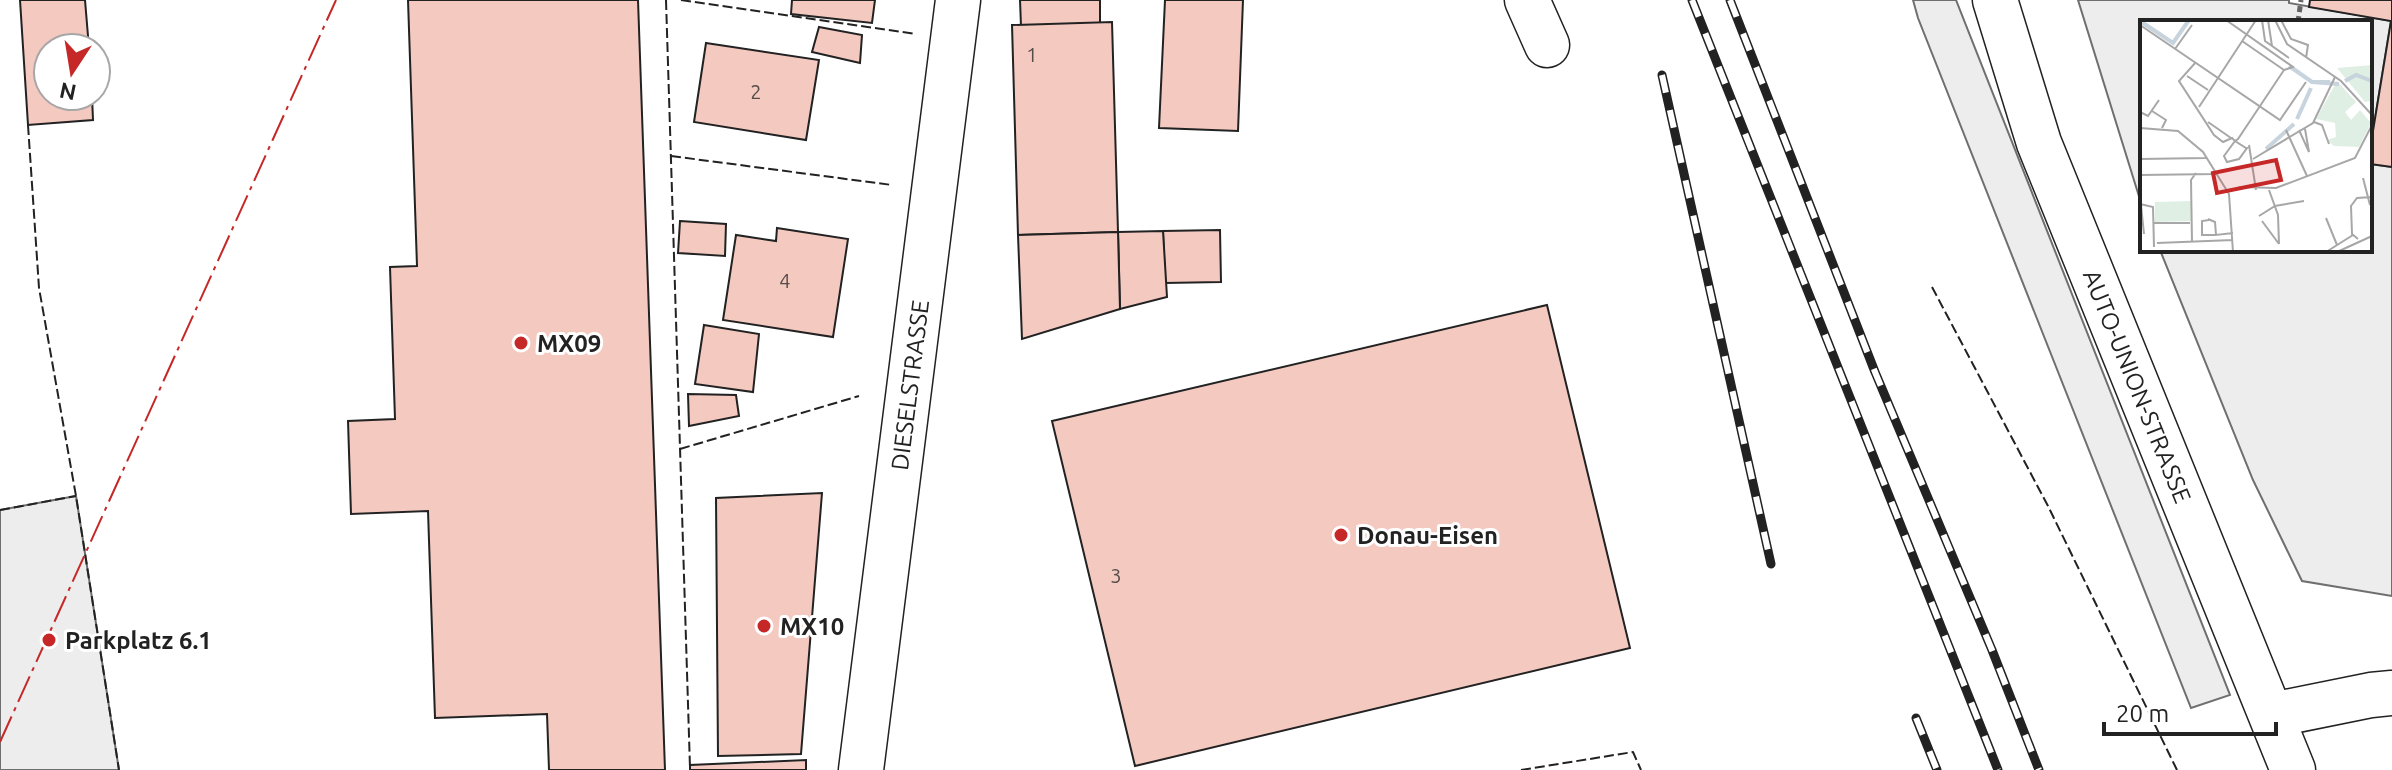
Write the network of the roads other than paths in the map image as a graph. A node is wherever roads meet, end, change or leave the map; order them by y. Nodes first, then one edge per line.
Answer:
1 (958, 0) edge
2 (1527, 0) edge
3 (1995, 0) edge
4 (1547, 45) dead end
5 (2392, 693) edge
6 (2272, 715) junction
7 (861, 770) edge
8 (2293, 770) edge

1 - 7 street, DIESELSTRASSE
2 - 4 street
3 - 6 street, AUTO-UNION-STRASSE
5 - 6 street
6 - 8 street, AUTO-UNION-STRASSE

